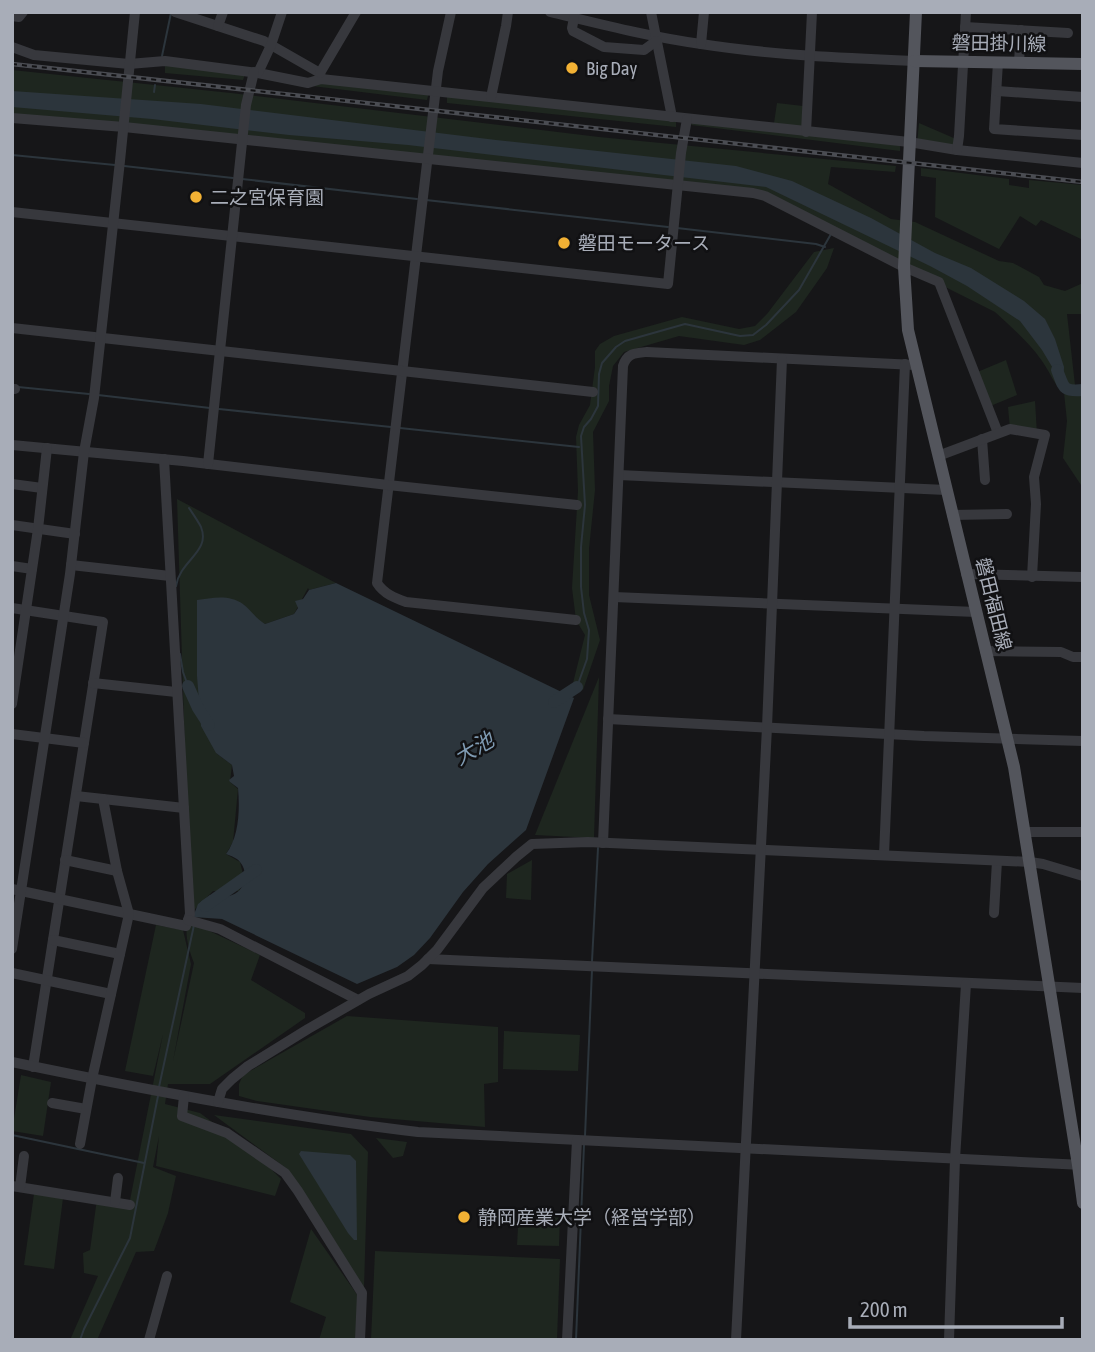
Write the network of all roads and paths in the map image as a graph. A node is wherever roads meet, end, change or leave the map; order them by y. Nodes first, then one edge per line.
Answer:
1 (23, 12) edge
2 (135, 12) edge
3 (176, 12) edge
4 (223, 12) edge
5 (282, 12) edge
6 (356, 12) edge
7 (451, 12) edge
8 (508, 12) edge
9 (550, 12) edge
10 (704, 12) edge
11 (811, 12) edge
12 (916, 12) edge
13 (966, 12) edge
14 (648, 13) edge
15 (567, 15) edge
16 (12, 16) edge
17 (218, 26) junction
18 (965, 27) junction
19 (1021, 30) junction
20 (1068, 33) dead end
21 (656, 39) junction
22 (701, 44) junction
23 (271, 45) junction
24 (12, 47) edge
25 (809, 56) junction
26 (914, 61) junction
27 (963, 61) junction
28 (998, 62) junction
29 (1019, 62) junction
30 (129, 64) junction
31 (1083, 64) edge
32 (256, 72) junction
33 (320, 76) junction
34 (436, 91) junction
35 (997, 92) junction
36 (491, 97) junction
37 (1083, 97) edge
38 (672, 117) junction
39 (12, 118) edge
40 (687, 119) junction
41 (124, 124) junction
42 (806, 132) junction
43 (1083, 135) edge
44 (243, 137) junction
45 (909, 142) junction
46 (957, 150) junction
47 (428, 157) junction
48 (1083, 163) edge
49 (677, 184) junction
50 (12, 212) edge
51 (114, 223) junction
52 (232, 237) junction
53 (415, 256) junction
54 (905, 265) junction
55 (12, 328) edge
56 (101, 337) junction
57 (219, 352) junction
58 (782, 359) junction
59 (910, 364) junction
60 (402, 372) junction
61 (593, 392) dead end
62 (998, 433) junction
63 (982, 439) junction
64 (12, 445) edge
65 (47, 448) junction
66 (84, 452) junction
67 (937, 456) junction
68 (164, 459) junction
69 (208, 464) junction
70 (619, 475) junction
71 (985, 480) dead end
72 (777, 482) junction
73 (12, 484) edge
74 (388, 485) junction
75 (899, 487) junction
76 (43, 488) junction
77 (946, 490) junction
78 (577, 505) dead end
79 (1007, 514) dead end
80 (952, 515) junction
81 (12, 525) edge
82 (38, 529) junction
83 (75, 534) junction
84 (71, 565) junction
85 (12, 566) edge
86 (32, 569) junction
87 (966, 574) junction
88 (170, 576) junction
89 (1032, 577) junction
90 (1083, 578) edge
91 (614, 597) junction
92 (772, 604) junction
93 (12, 608) edge
94 (27, 610) junction
95 (894, 610) junction
96 (976, 612) junction
97 (64, 615) junction
98 (576, 620) dead end
99 (16, 650) edge
100 (985, 652) junction
101 (1083, 657) edge
102 (93, 683) junction
103 (13, 690) edge
104 (176, 692) junction
105 (12, 704) edge
106 (608, 719) junction
107 (767, 727) junction
108 (12, 734) edge
109 (888, 734) junction
110 (1007, 738) junction
111 (45, 739) junction
112 (1083, 741) edge
113 (84, 743) junction
114 (76, 796) junction
115 (103, 799) junction
116 (184, 808) junction
117 (1025, 832) junction
118 (1083, 832) edge
119 (603, 843) junction
120 (761, 850) junction
121 (884, 855) junction
122 (65, 860) junction
123 (997, 861) junction
124 (1030, 862) junction
125 (117, 871) junction
126 (1083, 876) edge
127 (17, 890) edge
128 (59, 899) junction
129 (994, 913) dead end
130 (129, 914) junction
131 (188, 920) junction
132 (53, 940) junction
133 (12, 949) edge
134 (120, 954) junction
135 (428, 960) junction
136 (12, 973) edge
137 (754, 974) junction
138 (47, 980) junction
139 (966, 984) junction
140 (1050, 987) junction
141 (1083, 988) edge
142 (111, 993) junction
143 (358, 1000) junction
144 (12, 1062) edge
145 (33, 1067) junction
146 (92, 1079) junction
147 (184, 1096) junction
148 (52, 1102) dead end
149 (218, 1102) junction
150 (86, 1109) junction
151 (577, 1140) junction
152 (80, 1144) dead end
153 (747, 1148) junction
154 (24, 1156) dead end
155 (955, 1159) junction
156 (1080, 1165) edge
157 (118, 1178) dead end
158 (16, 1186) edge
159 (115, 1202) junction
160 (1083, 1203) edge
161 (130, 1205) dead end
162 (167, 1276) dead end
163 (149, 1340) edge
164 (360, 1340) edge
165 (567, 1340) edge
166 (736, 1340) edge
167 (949, 1340) edge

1 - 16 street
2 - 30 street
3 - 17 street
4 - 17 street
5 - 23 street
6 - 33 street
7 - 34 street
8 - 36 street
9 - 15 street
10 - 22 street
11 - 25 street
12 - 26 main road, 磐田福田線
13 - 18 street
14 - 21 street
15 - 21 street
15 - 21 street
17 - 23 street
18 - 19 street
18 - 27 street
19 - 20 street
19 - 29 street
21 - 22 street
21 - 38 street
22 - 25 street
23 - 32 street
23 - 33 street
24 - 30 street
25 - 26 street
25 - 42 street
26 - 27 main road, 磐田掛川線
26 - 45 main road, 磐田福田線
27 - 28 main road, 磐田掛川線
27 - 46 street
28 - 29 main road, 磐田掛川線
28 - 35 street
29 - 31 main road, 磐田掛川線
30 - 32 street
30 - 41 street
32 - 33 street
32 - 44 street
33 - 34 street
34 - 36 street
34 - 47 street
35 - 37 street
35 - 43 street
36 - 38 street
38 - 40 street
39 - 41 street
40 - 42 street
40 - 49 street
41 - 44 street
41 - 51 street
42 - 45 street
44 - 47 street
44 - 52 street
45 - 46 street
45 - 54 main road, 磐田福田線
46 - 48 street
47 - 49 street
47 - 53 street
49 - 53 street
49 - 54 street
50 - 51 street
51 - 52 street
51 - 56 street
52 - 53 street
52 - 57 street
53 - 60 street
54 - 59 main road, 磐田福田線
54 - 62 street
55 - 56 street
56 - 57 street
56 - 66 street
57 - 60 street
57 - 69 street
58 - 59 street
58 - 70 street
58 - 72 street
59 - 67 main road, 磐田福田線
59 - 75 street
60 - 61 street
60 - 74 street
62 - 63 street
62 - 89 street
63 - 67 street
63 - 71 street
64 - 65 street
65 - 66 street
65 - 76 street
66 - 68 street
66 - 83 street
67 - 77 main road, 磐田福田線
68 - 69 street
68 - 88 street
69 - 74 street
70 - 72 street
70 - 91 street
72 - 75 street
72 - 92 street
73 - 76 street
74 - 78 street
74 - 98 street
75 - 77 street
75 - 95 street
76 - 82 street
77 - 80 main road, 磐田福田線
79 - 80 street
80 - 87 main road, 磐田福田線
81 - 82 street
82 - 83 street
82 - 86 street
83 - 84 street
84 - 88 street
84 - 97 street
85 - 86 street
86 - 94 street
87 - 89 street
87 - 96 main road, 磐田福田線
88 - 104 street
89 - 90 street
91 - 92 street
91 - 106 street
92 - 95 street
92 - 107 street
93 - 94 street
94 - 97 street
94 - 99 street
95 - 96 street
95 - 109 street
96 - 100 main road, 磐田福田線
97 - 102 street
97 - 111 street
99 - 103 street
100 - 101 street
100 - 110 main road, 磐田福田線
102 - 104 street
102 - 113 street
103 - 105 street
104 - 116 street
106 - 107 street
106 - 119 street
107 - 109 street
107 - 120 street
108 - 111 street
109 - 110 street
109 - 121 street
110 - 112 street
110 - 117 main road, 磐田福田線
111 - 113 street
111 - 127 street
113 - 114 street
114 - 115 street
114 - 122 street
115 - 116 street
115 - 125 street
116 - 131 street
117 - 118 street
117 - 124 main road, 磐田福田線
119 - 120 street
119 - 135 street
120 - 121 street
120 - 137 street
121 - 123 street
122 - 125 street
122 - 128 street
123 - 124 street
123 - 129 street
124 - 126 street
124 - 140 main road, 磐田福田線
125 - 130 street
127 - 128 street
127 - 133 street
128 - 130 street
128 - 132 street
130 - 131 street
130 - 134 street
131 - 143 street
132 - 134 street
132 - 138 street
134 - 142 street
135 - 137 street
135 - 143 street
136 - 138 street
137 - 139 street
137 - 153 street
138 - 142 street
138 - 145 street
139 - 140 street
139 - 155 street
140 - 141 street
140 - 156 main road, 磐田福田線
142 - 146 street
143 - 149 street
144 - 145 street
145 - 146 street
146 - 147 street
146 - 150 street
147 - 149 street
147 - 164 street
148 - 150 street
149 - 151 street
150 - 152 street
151 - 153 street
151 - 165 street
153 - 155 street
153 - 166 street
154 - 158 street
155 - 156 street
155 - 167 street
156 - 160 main road, 磐田福田線
157 - 159 street
158 - 159 street
159 - 161 street
162 - 163 street

